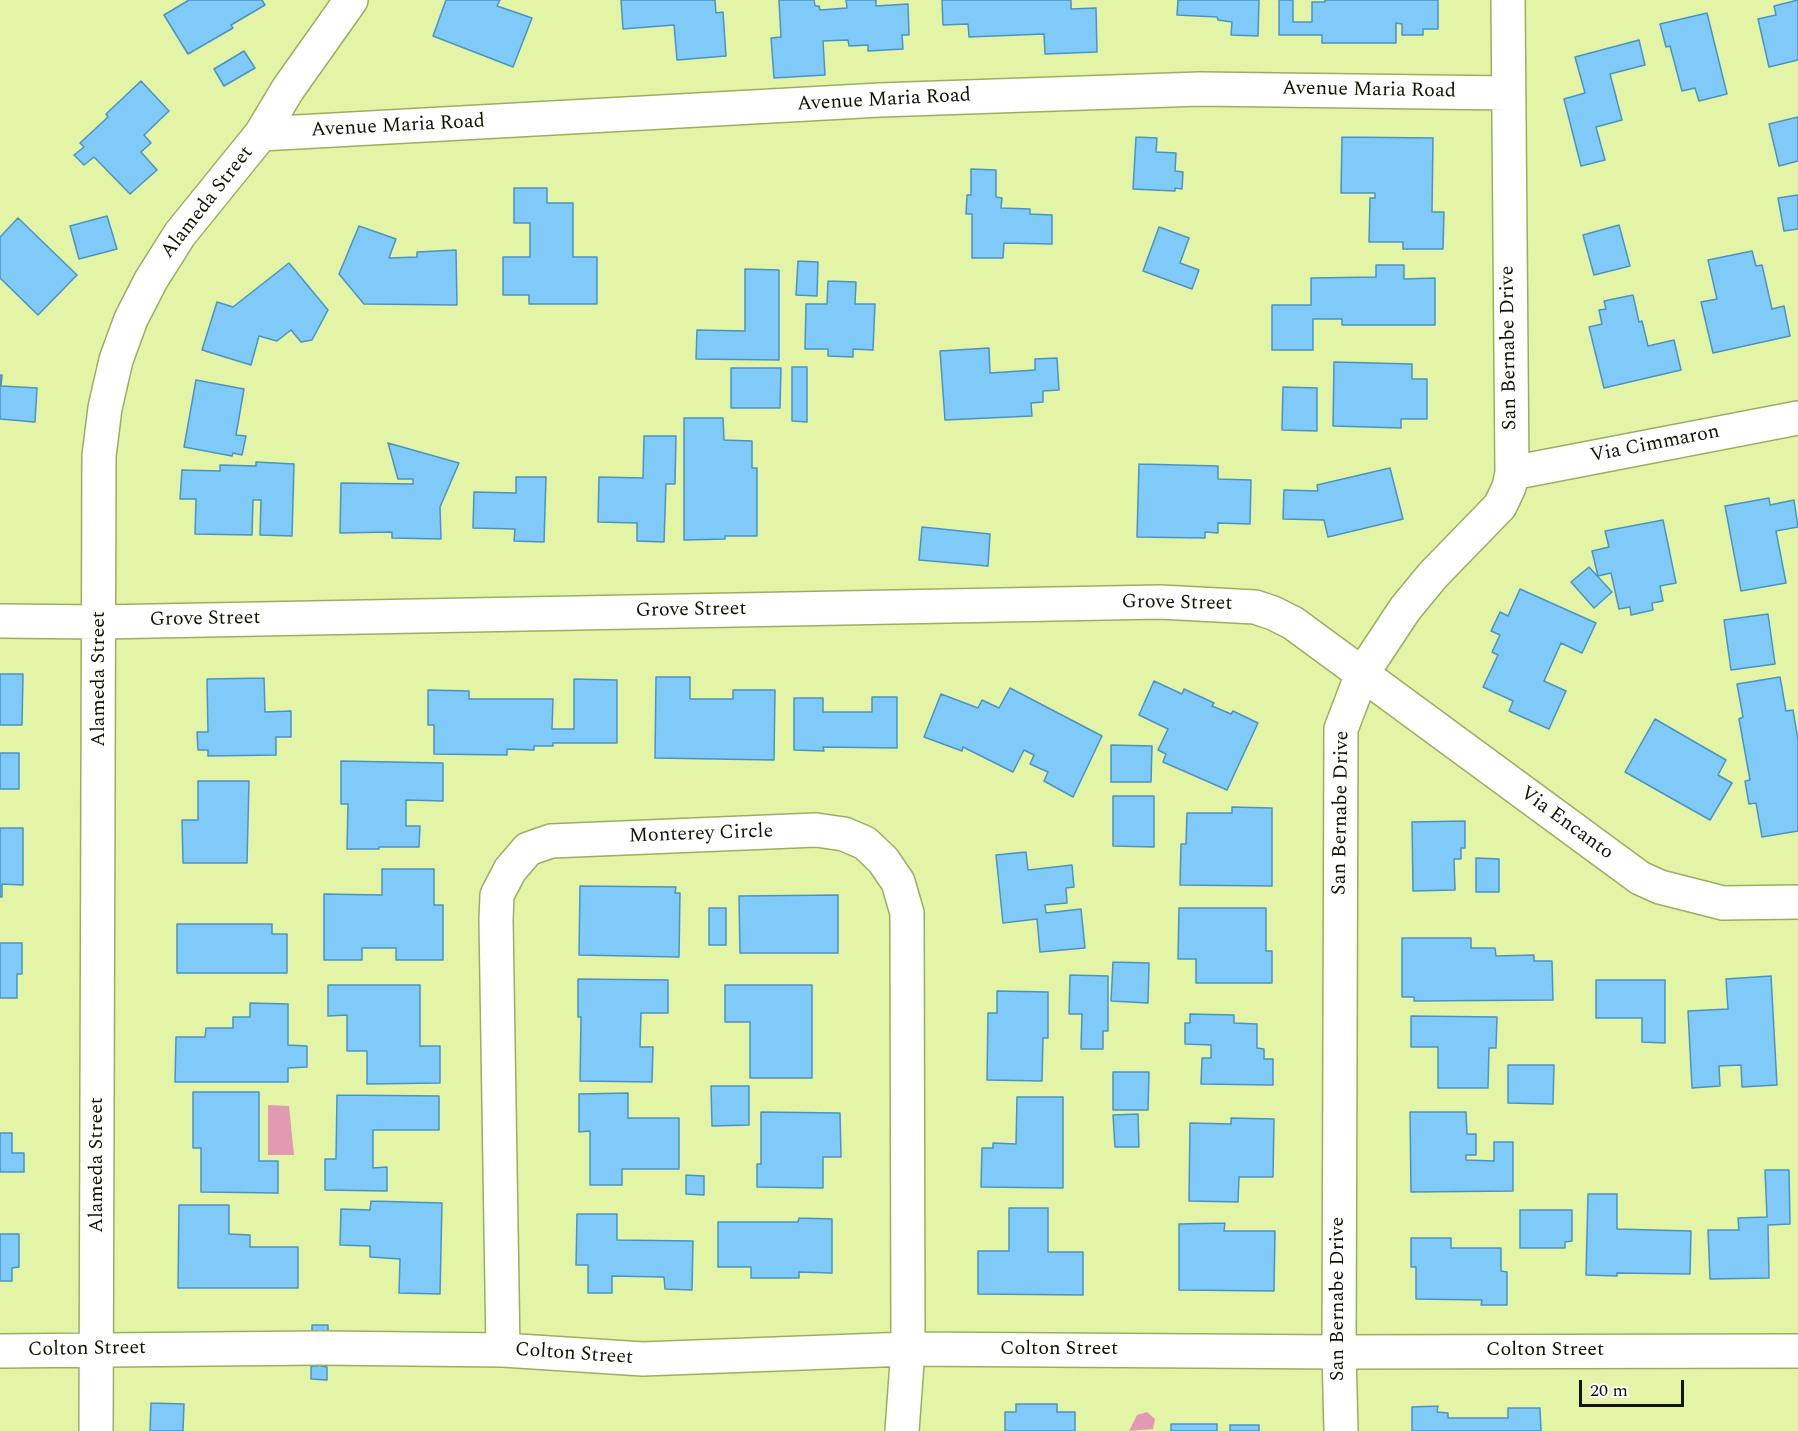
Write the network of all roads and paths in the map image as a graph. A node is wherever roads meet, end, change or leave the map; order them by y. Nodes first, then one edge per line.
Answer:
1 (351, 0) edge
2 (1508, 0) edge
3 (1507, 93) junction
4 (261, 134) junction
5 (1798, 418) edge
6 (1512, 473) junction
7 (0, 621) edge
8 (100, 622) junction
9 (1362, 674) junction
10 (1798, 902) edge
11 (98, 1349) junction
12 (908, 1349) junction
13 (503, 1350) junction
14 (0, 1351) edge
15 (1798, 1351) edge
16 (1339, 1352) junction
17 (96, 1431) edge
18 (902, 1431) edge
19 (1341, 1431) edge

1 - 4 street, Alameda Street
2 - 3 street, San Bernabe Drive
3 - 4 street, Avenue Maria Road
3 - 6 street, San Bernabe Drive
4 - 8 street, Alameda Street
5 - 6 street, Via Cimmaron
6 - 9 street, San Bernabe Drive
7 - 8 street, Grove Street
8 - 9 street, Grove Street
8 - 11 street, Alameda Street
9 - 10 street, Via Encanto
9 - 16 street, San Bernabe Drive
11 - 13 street, Colton Street
11 - 14 street, Colton Street
11 - 17 street, Alameda Street
12 - 13 street, Colton Street
12 - 13 street, Monterey Circle
12 - 16 street, Colton Street
12 - 18 street, Monterey Circle
15 - 16 street, Colton Street
16 - 19 street, San Bernabe Drive

